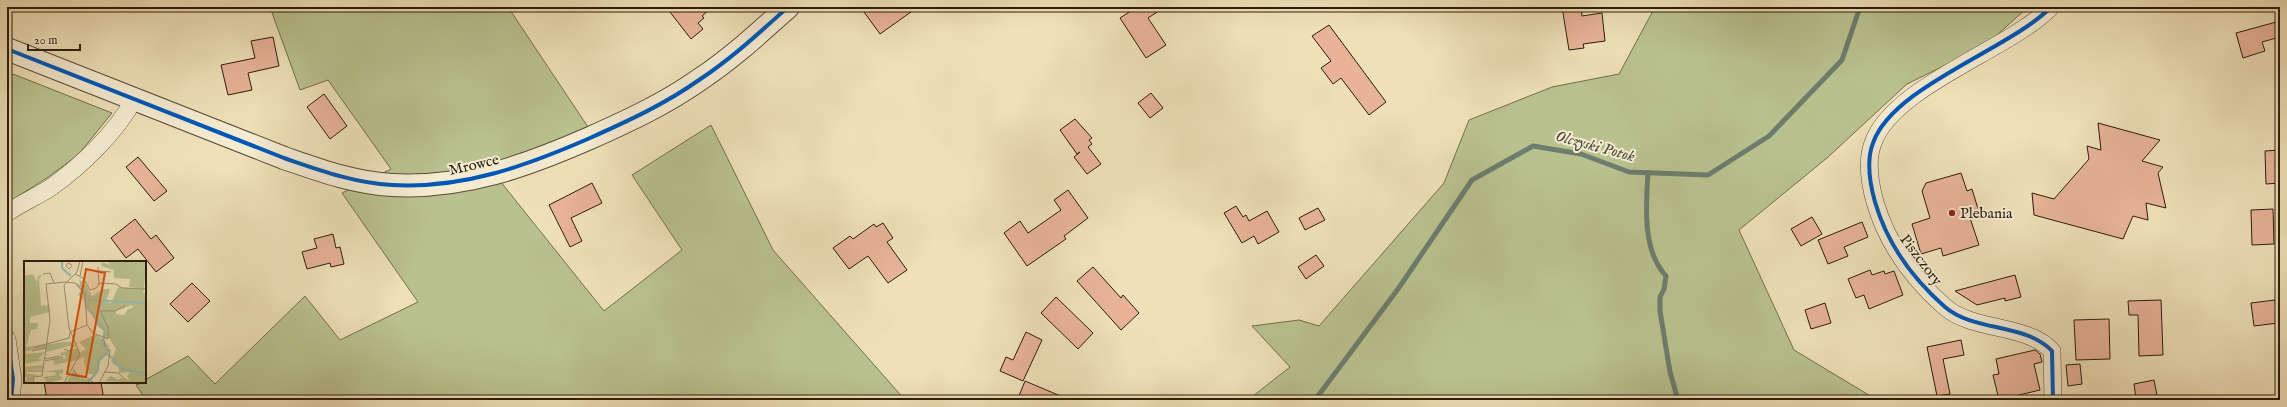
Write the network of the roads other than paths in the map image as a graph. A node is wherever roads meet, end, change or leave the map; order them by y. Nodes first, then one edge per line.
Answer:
1 (788, 7) edge
2 (2051, 7) edge
3 (7, 49) edge
4 (134, 99) junction
5 (7, 213) edge
6 (7, 339) edge
7 (11, 400) edge
8 (2053, 400) edge

1 - 4 street, Mrowce
2 - 8 street, Piszczory
3 - 4 street, Mrowce
4 - 5 street
6 - 7 street

